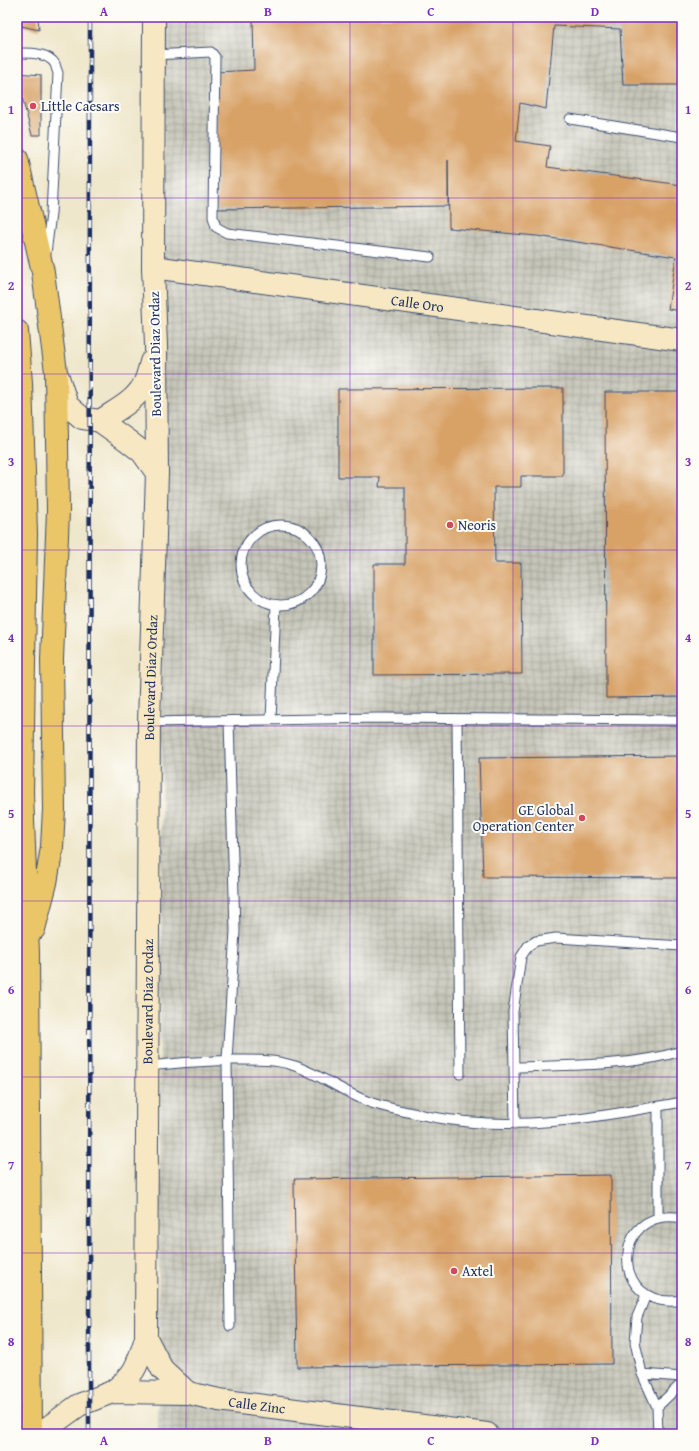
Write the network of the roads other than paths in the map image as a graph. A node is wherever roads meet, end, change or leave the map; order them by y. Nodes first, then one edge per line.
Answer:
1 (154, 17) edge
2 (17, 53) edge
3 (153, 55) junction
4 (570, 119) dead end
5 (682, 137) edge
6 (17, 159) edge
7 (430, 257) dead end
8 (153, 267) junction
9 (44, 272) junction
10 (17, 331) edge
11 (682, 340) edge
12 (156, 346) junction
13 (56, 372) junction
14 (100, 421) junction
15 (157, 473) junction
16 (276, 605) junction
17 (457, 719) junction
18 (270, 720) junction
19 (682, 720) edge
20 (229, 721) junction
21 (149, 722) junction
22 (682, 946) edge
23 (28, 953) junction
24 (682, 1051) edge
25 (227, 1060) junction
26 (148, 1066) junction
27 (514, 1067) junction
28 (460, 1074) dead end
29 (682, 1102) edge
30 (658, 1107) junction
31 (515, 1124) junction
32 (658, 1217) junction
33 (682, 1218) edge
34 (646, 1295) junction
35 (682, 1300) edge
36 (230, 1326) dead end
37 (146, 1338) junction
38 (642, 1374) junction
39 (682, 1377) edge
40 (682, 1383) edge
41 (112, 1392) junction
42 (188, 1393) junction
43 (657, 1407) junction
44 (31, 1434) edge
45 (39, 1434) edge
46 (487, 1434) edge
47 (658, 1434) edge

1 - 3 street, Boulevard Diaz Ordaz
2 - 9 lane
3 - 7 lane
3 - 8 street, Boulevard Diaz Ordaz
4 - 5 lane
6 - 9 main road
8 - 11 street, Calle Oro
8 - 12 street, Boulevard Diaz Ordaz
9 - 13 main road
10 - 23 main road
12 - 14 street
12 - 15 street, Boulevard Diaz Ordaz
13 - 14 street
13 - 23 main road
14 - 15 street
15 - 21 street, Boulevard Diaz Ordaz
16 - 16 lane
16 - 18 lane
17 - 18 lane
17 - 19 lane
17 - 28 lane
18 - 20 lane
20 - 21 lane
20 - 25 lane
21 - 26 street, Boulevard Diaz Ordaz
22 - 27 lane
23 - 44 main road
24 - 27 lane
25 - 26 lane
25 - 31 lane
25 - 36 lane
26 - 37 street, Boulevard Diaz Ordaz
27 - 31 lane
29 - 30 lane
30 - 31 lane
30 - 32 lane
32 - 33 lane
32 - 34 lane
34 - 35 lane
34 - 38 lane
37 - 41 street, Boulevard Diaz Ordaz
37 - 42 street, Boulevard Diaz Ordaz
38 - 39 lane
38 - 43 lane
40 - 43 lane
41 - 42 street, Calle Zinc
41 - 45 street, Calle Zinc
42 - 46 street, Calle Zinc
43 - 47 lane

